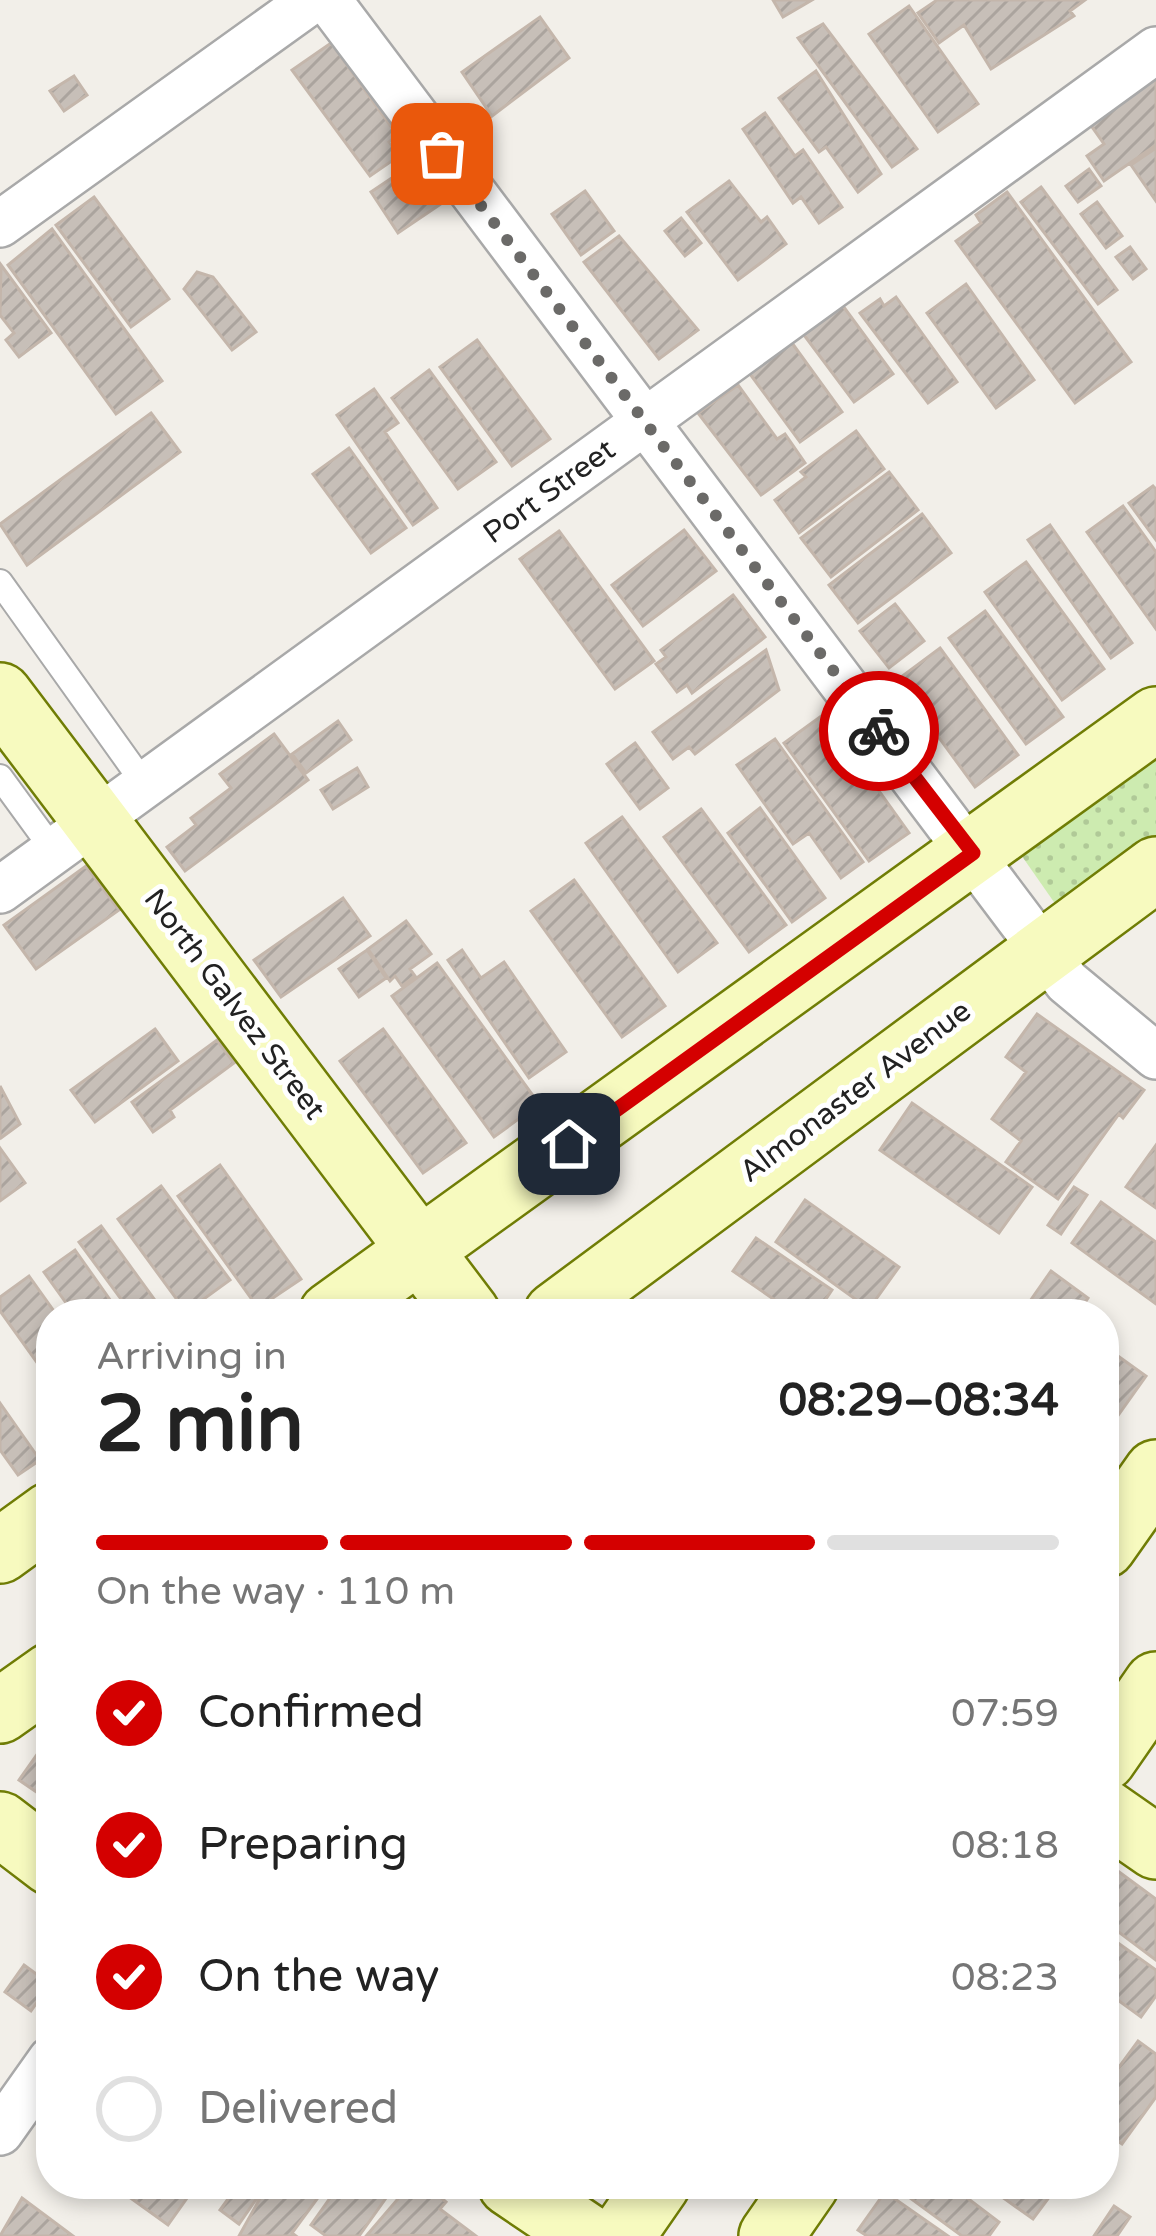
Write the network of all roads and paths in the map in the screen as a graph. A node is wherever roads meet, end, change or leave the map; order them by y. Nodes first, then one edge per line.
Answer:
1 (312, 0) edge
2 (328, 0) edge
3 (1156, 50) edge
4 (0, 224) edge
5 (642, 424) junction
6 (0, 582) edge
7 (1156, 719) edge
8 (6, 731) edge
9 (145, 785) junction
10 (75, 836) junction
11 (973, 853) junction
12 (1156, 868) edge
13 (0, 890) edge
14 (1042, 951) junction
15 (1156, 1056) edge
16 (422, 1249) junction
17 (352, 1299) edge
18 (457, 1299) edge
19 (576, 1299) edge
20 (1156, 1472) edge
21 (36, 1525) edge
22 (1119, 1525) edge
23 (0, 1551) edge
24 (1156, 1684) edge
25 (36, 1686) edge
26 (0, 1711) edge
27 (1119, 1737) edge
28 (1119, 1821) edge
29 (0, 1824) edge
30 (1156, 1847) edge
31 (36, 1852) edge
32 (36, 2081) edge
33 (0, 2132) edge
34 (532, 2199) edge
35 (648, 2199) edge
36 (797, 2199) edge
37 (587, 2236) edge
38 (622, 2236) edge
39 (771, 2236) edge

1 - 4 street
2 - 5 street
3 - 5 street, Port Street
5 - 9 street, Port Street
5 - 11 street
6 - 9 lane
7 - 11 street
8 - 10 street, North Galvez Street
9 - 10 street, Port Street
10 - 13 street, Port Street
10 - 16 street, North Galvez Street
11 - 14 street
11 - 16 street
12 - 14 street, Almonaster Avenue
14 - 15 street
14 - 19 street, Almonaster Avenue
16 - 17 street
16 - 18 street, North Galvez Street
20 - 22 street
21 - 23 street
24 - 27 street
25 - 26 street
28 - 30 street
29 - 31 street
32 - 33 street
34 - 37 street
35 - 38 street
36 - 39 street

